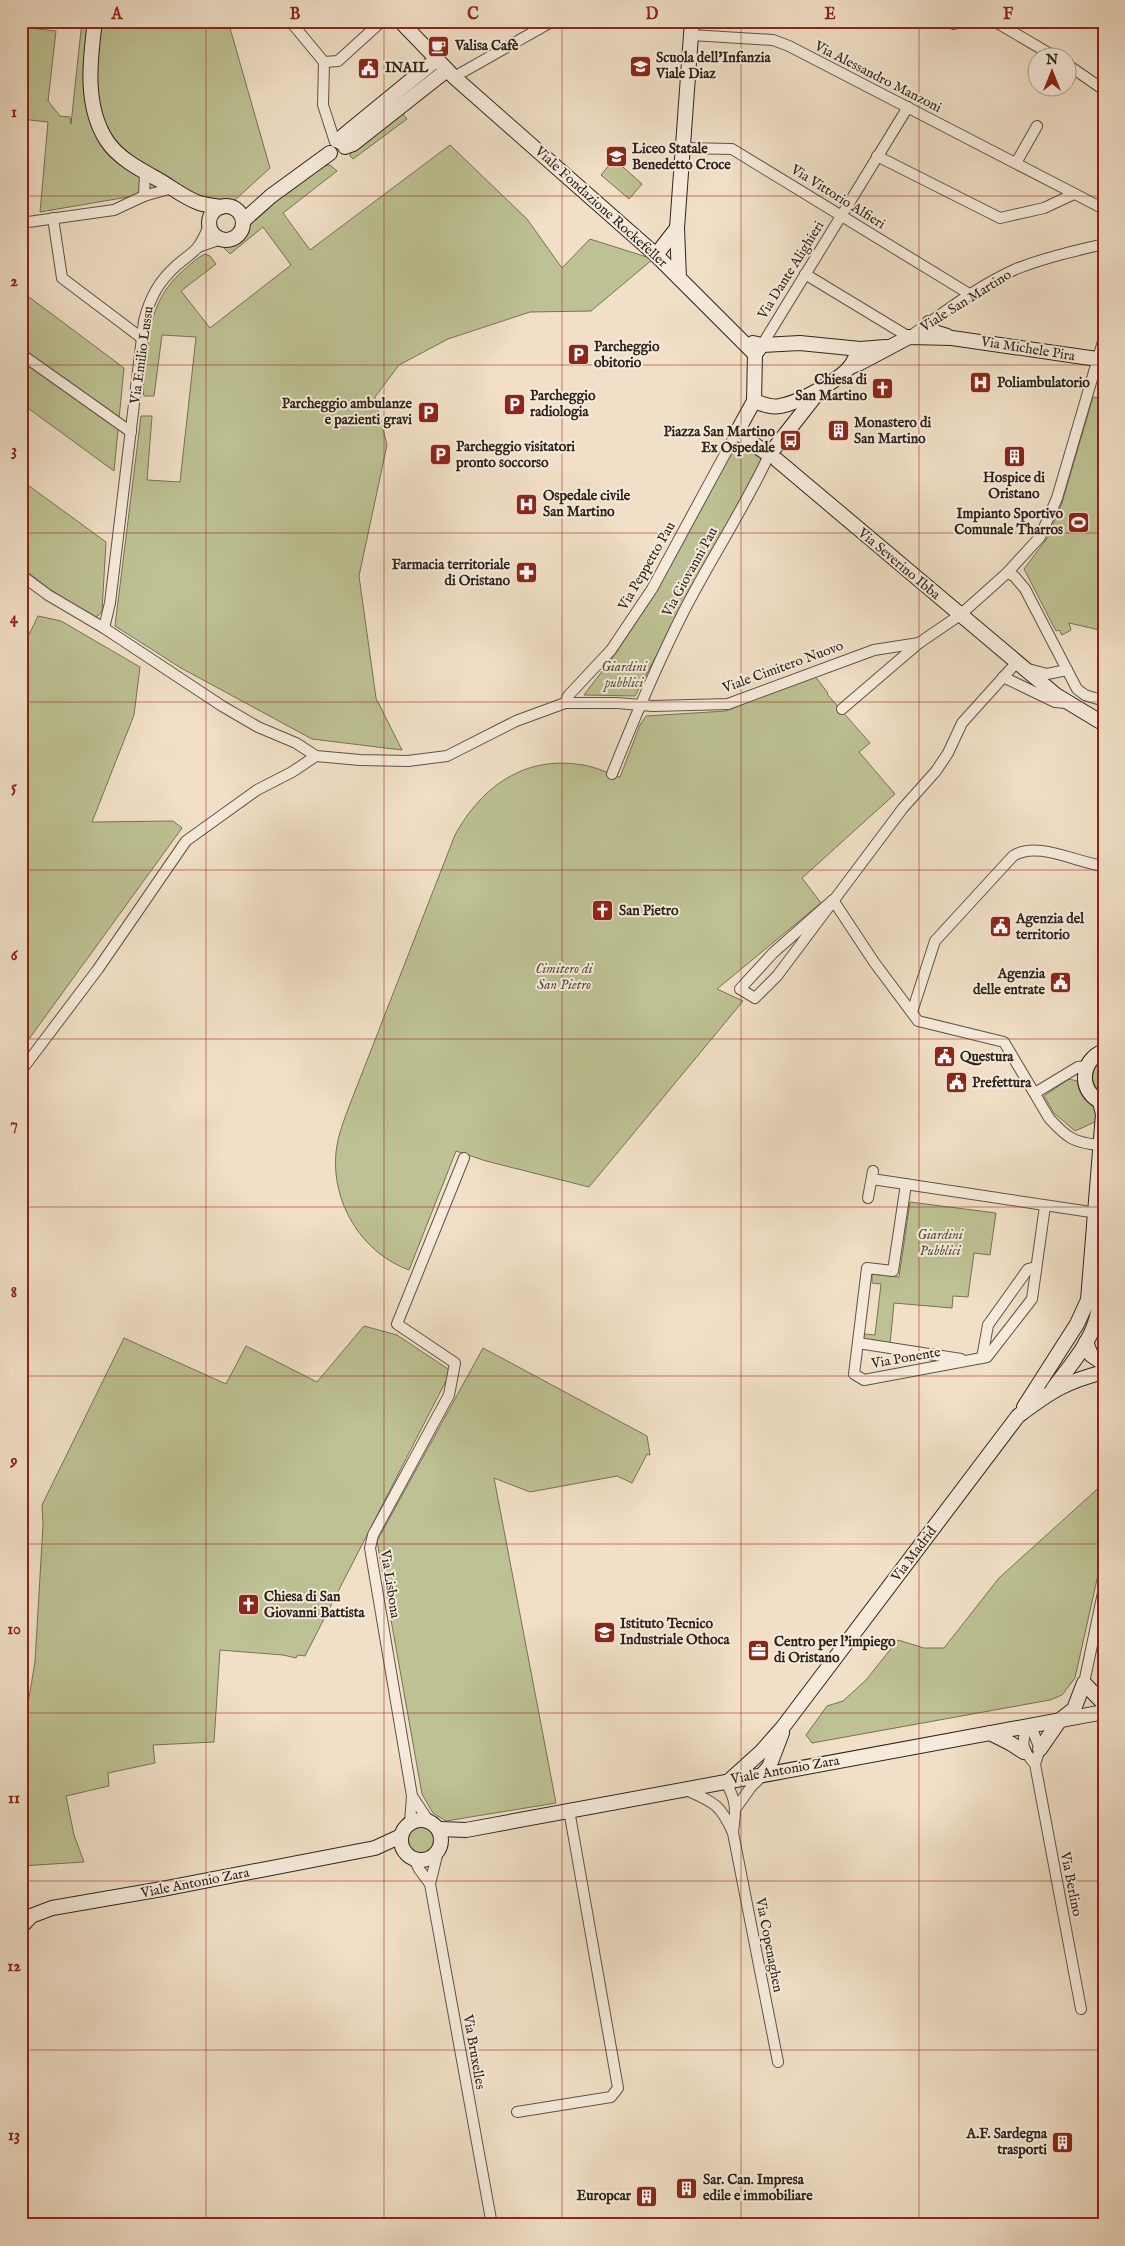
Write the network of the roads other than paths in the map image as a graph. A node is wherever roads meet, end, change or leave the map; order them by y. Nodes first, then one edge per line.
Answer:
1 (94, 21) edge
2 (290, 21) edge
3 (382, 21) edge
4 (400, 21) edge
5 (530, 21) edge
6 (553, 21) edge
7 (949, 21) edge
8 (962, 21) edge
9 (994, 21) edge
10 (692, 28) edge
11 (539, 29) junction
12 (1040, 48) edge
13 (437, 59) junction
14 (324, 62) junction
15 (1078, 72) edge
16 (450, 74) junction
17 (1104, 90) edge
18 (908, 107) junction
19 (1037, 126) dead end
20 (337, 146) junction
21 (683, 148) junction
22 (877, 156) junction
23 (1016, 163) junction
24 (145, 172) junction
25 (172, 188) junction
26 (1074, 194) junction
27 (144, 196) junction
28 (198, 203) junction
29 (1104, 209) edge
30 (233, 213) junction
31 (841, 215) junction
32 (53, 218) junction
33 (21, 223) edge
34 (210, 223) junction
35 (677, 228) junction
36 (221, 240) junction
37 (1104, 244) edge
38 (198, 247) junction
39 (656, 255) junction
40 (805, 274) junction
41 (679, 278) junction
42 (971, 295) junction
43 (929, 323) junction
44 (909, 337) junction
45 (143, 338) junction
46 (952, 338) junction
47 (1104, 338) edge
48 (889, 347) junction
49 (843, 348) junction
50 (758, 349) junction
51 (21, 354) edge
52 (1100, 360) edge
53 (850, 367) junction
54 (820, 390) junction
55 (754, 401) junction
56 (131, 432) junction
57 (737, 432) junction
58 (773, 458) junction
59 (1008, 573) junction
60 (21, 575) edge
61 (960, 615) junction
62 (104, 628) junction
63 (920, 643) junction
64 (1019, 665) junction
65 (1067, 670) junction
66 (1003, 677) junction
67 (1104, 702) edge
68 (565, 703) junction
69 (1068, 703) junction
70 (639, 705) junction
71 (842, 709) dead end
72 (1104, 724) edge
73 (316, 756) junction
74 (612, 774) dead end
75 (1104, 866) edge
76 (833, 900) junction
77 (912, 1012) junction
78 (1103, 1050) edge
79 (1087, 1066) junction
80 (21, 1071) edge
81 (1034, 1092) junction
82 (1102, 1102) edge
83 (1100, 1145) junction
84 (464, 1158) dead end
85 (906, 1184) junction
86 (868, 1198) dead end
87 (1044, 1206) junction
88 (1100, 1214) edge
89 (1104, 1258) edge
90 (1036, 1267) junction
91 (1088, 1300) junction
92 (858, 1343) junction
93 (1082, 1347) junction
94 (982, 1358) junction
95 (969, 1360) junction
96 (1104, 1368) edge
97 (1036, 1389) junction
98 (1053, 1390) junction
99 (1018, 1416) junction
100 (1104, 1588) edge
101 (1084, 1683) junction
102 (1104, 1704) edge
103 (1104, 1712) edge
104 (1060, 1720) junction
105 (1027, 1726) junction
106 (783, 1727) junction
107 (990, 1733) junction
108 (778, 1745) junction
109 (1040, 1749) junction
110 (1024, 1752) junction
111 (1035, 1764) junction
112 (797, 1768) junction
113 (762, 1776) junction
114 (727, 1780) junction
115 (683, 1789) junction
116 (412, 1796) junction
117 (736, 1808) junction
118 (569, 1810) junction
119 (410, 1822) junction
120 (433, 1825) junction
121 (466, 1830) junction
122 (733, 1833) junction
123 (401, 1836) junction
124 (440, 1847) junction
125 (375, 1848) junction
126 (409, 1854) junction
127 (430, 1884) junction
128 (21, 1927) edge
129 (1081, 2009) dead end
130 (778, 2062) dead end
131 (517, 2112) dead end
132 (492, 2225) edge

1 - 24 street
2 - 14 street
3 - 14 street
4 - 13 street, Viale Fondazione Rockefeller
5 - 11 street
6 - 11 street
7 - 8 street
9 - 12 street
10 - 18 street, Via Alessandro Manzoni
10 - 21 street
11 - 16 street
13 - 16 street, Viale Fondazione Rockefeller
13 - 20 street
14 - 20 street
15 - 17 street
16 - 20 street
16 - 39 street, Viale Fondazione Rockefeller
18 - 22 street, Via Dante Alighieri
18 - 23 street, Via Alessandro Manzoni
19 - 23 street
20 - 30 street
21 - 31 street, Via Vittorio Alfieri
21 - 35 street
22 - 26 street
22 - 31 street, Via Dante Alighieri
23 - 26 street, Via Alessandro Manzoni
24 - 25 street
24 - 27 street
25 - 27 street
25 - 28 street
26 - 29 street, Via Alessandro Manzoni
27 - 32 street
28 - 30 street
28 - 34 street
30 - 34 street
30 - 36 street
31 - 40 street, Via Dante Alighieri
31 - 42 street, Via Vittorio Alfieri
32 - 33 street
32 - 45 street
34 - 36 street
34 - 38 street, Via Emilio Lussu
35 - 39 street
35 - 41 street
36 - 38 street, Via Emilio Lussu
37 - 42 street, Viale San Martino
38 - 45 street, Via Emilio Lussu
39 - 41 street, Viale Fondazione Rockefeller
40 - 44 street
40 - 50 street, Via Dante Alighieri
41 - 50 street, Viale Fondazione Rockefeller
42 - 43 street, Viale San Martino
43 - 44 street, Viale San Martino
43 - 46 street, Via Michele Pira
44 - 46 street, Via Michele Pira
44 - 48 street, Viale San Martino
45 - 56 street, Via Emilio Lussu
46 - 52 street, Via Michele Pira
47 - 52 street, Viale Cimitero Nuovo
48 - 49 street, Viale Fondazione Rockefeller
48 - 53 street, Viale San Martino
49 - 50 street, Viale Fondazione Rockefeller
49 - 53 street
50 - 55 street
51 - 56 street
52 - 59 street, Viale Cimitero Nuovo
53 - 54 street, Viale San Martino
54 - 55 street
54 - 58 street
55 - 57 street
56 - 62 street, Via Emilio Lussu
57 - 58 street, Via Severino Ibba
57 - 68 street, Via Peppetto Pau
58 - 61 street, Via Severino Ibba
58 - 70 street, Via Giovanni Pau
59 - 61 street, Viale Cimitero Nuovo
59 - 65 street
60 - 62 street
61 - 63 street, Viale Cimitero Nuovo
61 - 64 street, Via Severino Ibba
62 - 73 street
63 - 70 street, Viale Cimitero Nuovo
63 - 71 street, Viale Cimitero Nuovo
64 - 65 street, Via Severino Ibba
64 - 66 street
64 - 69 street, Via Severino Ibba
65 - 67 street
66 - 69 street
66 - 76 street
68 - 70 street, Viale Cimitero Nuovo
68 - 73 street
69 - 72 street, Via Severino Ibba
70 - 74 street
73 - 80 street
75 - 77 street
76 - 76 street
76 - 77 street
77 - 81 street
78 - 79 street
79 - 81 street
79 - 82 street
81 - 83 street
82 - 83 street
83 - 88 street
84 - 116 street, Via Lisbona
85 - 86 street
85 - 87 street
85 - 92 street, Via Ponente
87 - 88 street
87 - 90 street
88 - 91 street
89 - 93 street
90 - 94 street
90 - 94 street
91 - 93 street
91 - 97 street
92 - 95 street
92 - 95 street, Via Ponente
93 - 96 street
93 - 97 street
93 - 98 street
94 - 95 street, Via Ponente
96 - 98 street
97 - 99 street
98 - 99 street, Via Madrid
99 - 106 street, Via Madrid
100 - 101 street
101 - 102 street
101 - 104 street
103 - 104 street, Viale Antonio Zara
104 - 105 street, Viale Antonio Zara
104 - 109 street
105 - 107 street, Viale Antonio Zara
105 - 109 street
105 - 110 street
106 - 108 street, Via Madrid
106 - 114 street, Via Madrid
107 - 110 street
107 - 112 street, Viale Antonio Zara
108 - 112 street
108 - 113 street, Via Madrid
109 - 111 street, Via Berlino
110 - 111 street
111 - 129 street, Via Berlino
112 - 113 street, Viale Antonio Zara
113 - 114 street, Viale Antonio Zara
113 - 117 street, Via Copenaghen
114 - 115 street, Viale Antonio Zara
114 - 117 street, Via Copenaghen
115 - 118 street, Viale Antonio Zara
115 - 122 street, Via Copenaghen
116 - 119 street, Via Lisbona
116 - 120 street, Via Lisbona
117 - 122 street, Via Copenaghen
118 - 121 street, Viale Antonio Zara
118 - 131 street
119 - 120 street
119 - 123 street
120 - 121 street, Viale Antonio Zara
120 - 124 street
121 - 124 street, Viale Antonio Zara
122 - 130 street, Via Copenaghen
123 - 125 street, Viale Antonio Zara
123 - 126 street
124 - 126 street
124 - 127 street, Via Bruxelles
125 - 126 street, Viale Antonio Zara
125 - 128 street, Viale Antonio Zara
126 - 127 street, Via Bruxelles
127 - 132 street, Via Bruxelles

